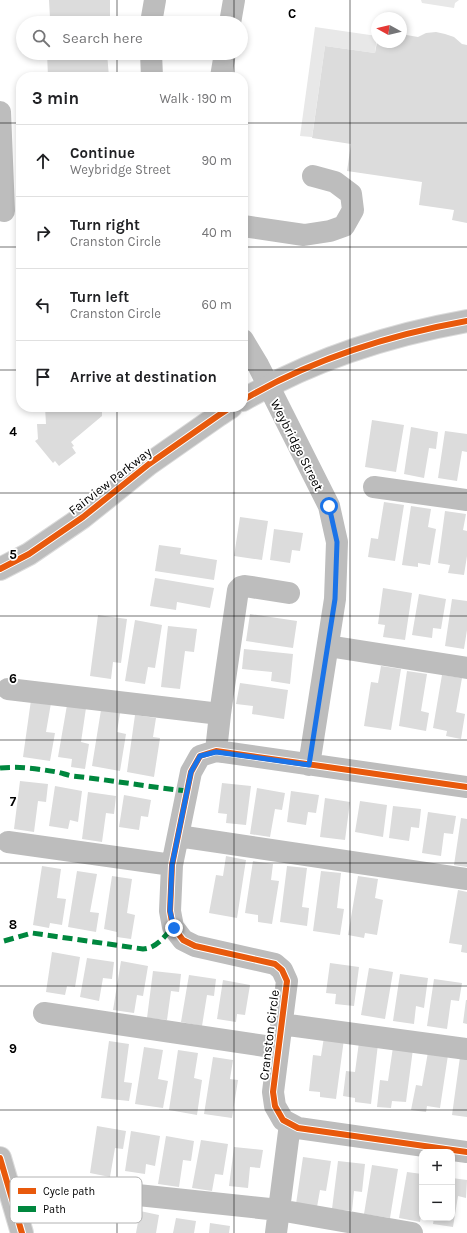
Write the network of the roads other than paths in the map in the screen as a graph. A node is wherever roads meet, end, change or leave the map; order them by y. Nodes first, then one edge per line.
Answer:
1 (154, 0) edge
2 (234, 0) edge
3 (152, 16) edge
4 (231, 16) edge
5 (151, 60) edge
6 (224, 60) edge
7 (152, 72) edge
8 (222, 72) edge
9 (0, 112) edge
10 (313, 176) dead end
11 (8, 212) edge
12 (248, 227) edge
13 (467, 321) edge
14 (248, 348) edge
15 (267, 386) junction
16 (248, 397) edge
17 (222, 412) edge
18 (374, 487) dead end
19 (467, 500) edge
20 (0, 569) edge
21 (289, 593) dead end
22 (328, 646) junction
23 (467, 668) edge
24 (8, 689) dead end
25 (220, 714) junction
26 (216, 752) junction
27 (309, 765) junction
28 (467, 787) edge
29 (178, 836) junction
30 (8, 842) dead end
31 (172, 865) junction
32 (467, 879) edge
33 (44, 1013) dead end
34 (282, 1024) junction
35 (278, 1048) junction
36 (467, 1049) edge
37 (290, 1124) junction
38 (467, 1152) edge
39 (0, 1158) edge
40 (10, 1192) edge
41 (142, 1195) edge
42 (279, 1210) junction
43 (19, 1223) edge
44 (22, 1233) edge
45 (276, 1233) edge
46 (412, 1233) edge

1 - 3 street
2 - 4 street
5 - 7 street
6 - 8 street
9 - 11 street
10 - 12 street
13 - 15 street
14 - 15 street, Weybridge Street
15 - 16 street
15 - 22 street, Weybridge Street
17 - 20 street, Fairview Parkway
18 - 19 street
21 - 25 street
22 - 23 street
22 - 27 street, Weybridge Street
24 - 25 street
25 - 26 street
26 - 27 street, Cranston Circle
26 - 29 street, Cranston Circle
27 - 28 street, Cranston Circle
29 - 31 street, Cranston Circle
29 - 32 street
30 - 31 street
31 - 34 street, Cranston Circle
33 - 35 street
34 - 35 street, Cranston Circle
34 - 36 street
35 - 37 street, Cranston Circle
37 - 38 street
37 - 42 street
39 - 40 street
41 - 42 street
42 - 45 street
42 - 46 street
43 - 44 street

